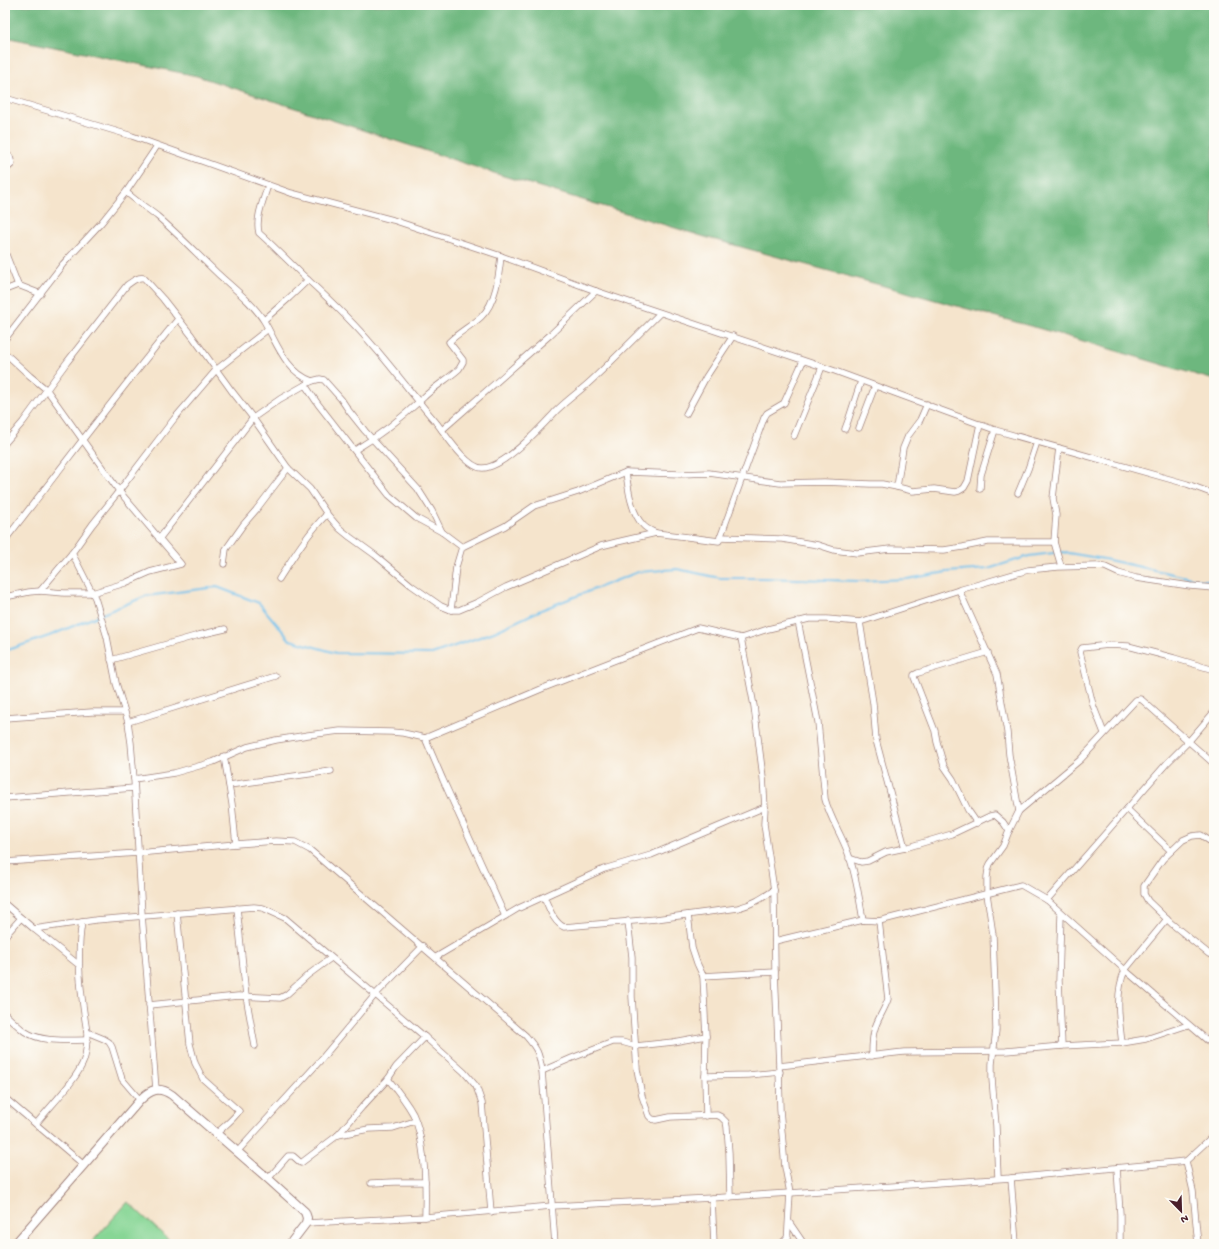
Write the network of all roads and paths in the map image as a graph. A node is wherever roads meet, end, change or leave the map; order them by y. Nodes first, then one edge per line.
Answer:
1 (5, 98) edge
2 (157, 146) junction
3 (5, 153) edge
4 (5, 170) edge
5 (268, 185) junction
6 (126, 192) junction
7 (5, 252) edge
8 (501, 256) junction
9 (308, 280) junction
10 (18, 285) junction
11 (5, 290) edge
12 (596, 291) junction
13 (41, 294) junction
14 (660, 314) junction
15 (178, 318) junction
16 (264, 320) junction
17 (268, 329) junction
18 (733, 336) junction
19 (5, 339) edge
20 (5, 353) edge
21 (803, 360) junction
22 (822, 366) junction
23 (216, 370) junction
24 (312, 381) junction
25 (861, 381) junction
26 (305, 385) junction
27 (875, 386) junction
28 (47, 390) junction
29 (419, 402) junction
30 (927, 404) junction
31 (686, 414) dead end
32 (253, 418) junction
33 (980, 424) junction
34 (859, 428) dead end
35 (845, 429) dead end
36 (442, 430) junction
37 (995, 430) junction
38 (794, 436) dead end
39 (373, 439) junction
40 (82, 440) junction
41 (1037, 442) junction
42 (5, 443) edge
43 (1059, 448) junction
44 (355, 450) junction
45 (288, 468) junction
46 (626, 472) junction
47 (742, 478) junction
48 (897, 487) junction
49 (980, 489) dead end
50 (119, 491) junction
51 (1018, 493) dead end
52 (1214, 494) edge
53 (327, 514) junction
54 (442, 532) junction
55 (656, 534) junction
56 (720, 537) junction
57 (160, 539) junction
58 (5, 540) edge
59 (1054, 542) junction
60 (462, 547) junction
61 (72, 553) junction
62 (224, 564) dead end
63 (1061, 566) junction
64 (279, 579) dead end
65 (1214, 588) edge
66 (959, 590) junction
67 (40, 592) junction
68 (92, 593) junction
69 (5, 598) edge
70 (451, 610) junction
71 (798, 621) junction
72 (860, 622) junction
73 (225, 629) dead end
74 (741, 638) junction
75 (988, 652) junction
76 (112, 660) junction
77 (1214, 670) edge
78 (276, 676) dead end
79 (124, 712) junction
80 (1214, 712) edge
81 (5, 718) edge
82 (128, 722) junction
83 (1104, 733) junction
84 (425, 738) junction
85 (1189, 741) junction
86 (224, 756) junction
87 (1214, 764) edge
88 (331, 772) dead end
89 (134, 779) junction
90 (229, 785) junction
91 (134, 788) junction
92 (5, 798) edge
93 (765, 806) junction
94 (1127, 809) junction
95 (1019, 811) junction
96 (978, 823) junction
97 (1009, 831) junction
98 (236, 844) junction
99 (1214, 844) edge
100 (906, 848) junction
101 (1171, 851) junction
102 (138, 853) junction
103 (849, 858) junction
104 (5, 862) edge
105 (774, 890) junction
106 (987, 894) junction
107 (544, 897) junction
108 (1047, 900) junction
109 (5, 904) edge
110 (237, 908) junction
111 (177, 913) junction
112 (1061, 914) junction
113 (142, 915) junction
114 (688, 915) junction
115 (505, 916) junction
116 (21, 918) junction
117 (1167, 919) junction
118 (863, 920) junction
119 (628, 921) junction
120 (879, 921) junction
121 (82, 922) junction
122 (34, 929) junction
123 (5, 936) edge
124 (775, 941) junction
125 (423, 946) junction
126 (1214, 955) edge
127 (436, 957) junction
128 (331, 958) junction
129 (79, 966) junction
130 (1125, 970) junction
131 (775, 972) junction
132 (703, 976) junction
133 (375, 995) junction
134 (246, 996) junction
135 (186, 1001) junction
136 (149, 1005) junction
137 (5, 1014) edge
138 (1188, 1025) junction
139 (87, 1032) junction
140 (706, 1036) junction
141 (425, 1037) junction
142 (87, 1040) junction
143 (1122, 1043) junction
144 (255, 1046) dead end
145 (636, 1046) junction
146 (1062, 1046) junction
147 (1214, 1046) edge
148 (993, 1051) junction
149 (872, 1056) junction
150 (780, 1069) junction
151 (542, 1071) junction
152 (705, 1076) junction
153 (388, 1079) junction
154 (156, 1089) junction
155 (5, 1098) edge
156 (140, 1100) junction
157 (706, 1116) junction
158 (416, 1121) junction
159 (36, 1124) junction
160 (216, 1134) junction
161 (338, 1135) junction
162 (1214, 1135) edge
163 (237, 1152) junction
164 (1186, 1161) junction
165 (84, 1165) junction
166 (1117, 1168) junction
167 (998, 1178) junction
168 (1010, 1178) junction
169 (268, 1179) junction
170 (425, 1182) junction
171 (371, 1183) dead end
172 (790, 1193) junction
173 (730, 1197) junction
174 (712, 1198) junction
175 (552, 1206) junction
176 (491, 1212) junction
177 (425, 1217) junction
178 (790, 1222) junction
179 (306, 1223) junction
180 (788, 1236) junction
181 (14, 1244) edge
182 (290, 1244) edge
183 (555, 1244) edge
184 (714, 1244) edge
185 (781, 1244) edge
186 (787, 1244) edge
187 (804, 1244) edge
188 (1016, 1244) edge
189 (1120, 1244) edge
190 (1198, 1244) edge

1 - 2 street
2 - 5 street
2 - 6 street
3 - 4 street
5 - 8 street
5 - 9 street
6 - 13 street
6 - 16 street
7 - 10 street
8 - 12 street
8 - 29 street
9 - 16 street
9 - 29 street
10 - 11 street
10 - 13 street
12 - 14 street
12 - 36 street
13 - 19 street
14 - 18 street
14 - 36 street
15 - 23 street
15 - 28 street
15 - 40 street
16 - 17 street
17 - 23 street
17 - 24 street
18 - 21 street
18 - 31 street
20 - 28 street
21 - 22 street
21 - 47 street
22 - 25 street
22 - 38 street
23 - 32 street
23 - 50 street
24 - 26 street
24 - 39 street
25 - 27 street
25 - 35 street
26 - 32 street
26 - 44 street
27 - 30 street
27 - 34 street
28 - 40 street
28 - 42 street
29 - 36 street
29 - 39 street
30 - 33 street
30 - 48 street
32 - 45 street
32 - 57 street
33 - 37 street
33 - 48 street
37 - 41 street
37 - 49 street
39 - 44 street
39 - 54 street
40 - 50 street
40 - 58 street
41 - 43 street
41 - 51 street
43 - 52 street
43 - 59 street
44 - 54 street
45 - 53 street
45 - 62 street
46 - 47 street
46 - 55 street
46 - 60 street
47 - 48 street
47 - 56 street
50 - 57 street
50 - 61 street
53 - 64 street
53 - 70 street
54 - 60 street
55 - 56 street
55 - 70 street
56 - 59 street
57 - 68 street
59 - 63 street
60 - 70 street
61 - 67 street
61 - 68 street
63 - 65 street
63 - 66 street
66 - 72 street
66 - 75 street
67 - 68 street
67 - 69 street
68 - 76 street
71 - 72 street
71 - 74 street
71 - 103 street
72 - 100 street
73 - 76 street
74 - 84 street
74 - 93 street
75 - 95 street
75 - 96 street
76 - 79 street
77 - 83 street
78 - 82 street
79 - 81 street
79 - 82 street
80 - 85 street
82 - 89 street
83 - 85 street
83 - 95 street
84 - 86 street
84 - 115 street
85 - 87 street
85 - 94 street
86 - 89 street
86 - 90 street
88 - 90 street
89 - 91 street
90 - 98 street
91 - 92 street
91 - 102 street
93 - 105 street
93 - 107 street
94 - 101 street
94 - 108 street
95 - 97 street
96 - 97 street
96 - 100 street
97 - 106 street
98 - 102 street
98 - 125 street
99 - 101 street
100 - 103 street
101 - 117 street
102 - 104 street
102 - 113 street
103 - 118 street
105 - 114 street
105 - 124 street
106 - 108 street
106 - 120 street
106 - 148 street
107 - 115 street
107 - 119 street
108 - 112 street
109 - 116 street
110 - 111 street
110 - 128 street
110 - 134 street
111 - 113 street
111 - 135 street
112 - 130 street
112 - 146 street
113 - 121 street
113 - 136 street
114 - 119 street
114 - 132 street
115 - 127 street
116 - 122 street
116 - 123 street
117 - 126 street
117 - 130 street
118 - 120 street
118 - 124 street
119 - 145 street
120 - 149 street
121 - 122 street
121 - 129 street
122 - 129 street
124 - 131 street
125 - 127 street
125 - 133 street
127 - 151 street
128 - 133 street
128 - 134 street
129 - 139 street
130 - 138 street
130 - 143 street
131 - 132 street
131 - 150 street
132 - 140 street
133 - 141 street
133 - 163 street
134 - 135 street
134 - 144 street
135 - 136 street
135 - 160 street
136 - 154 street
137 - 142 street
138 - 143 street
138 - 147 street
139 - 142 street
139 - 156 street
140 - 145 street
140 - 152 street
141 - 153 street
141 - 176 street
142 - 159 street
143 - 146 street
145 - 151 street
145 - 157 street
146 - 148 street
148 - 149 street
148 - 167 street
149 - 150 street
150 - 152 street
150 - 172 street
151 - 175 street
152 - 157 street
153 - 158 street
153 - 161 street
154 - 156 main road
154 - 160 main road
155 - 159 street
156 - 165 main road
157 - 173 street
158 - 161 street
158 - 170 street
159 - 165 street
160 - 163 main road
161 - 169 street
162 - 164 street
163 - 169 main road
164 - 166 street
164 - 190 street
165 - 181 main road
166 - 168 street
166 - 189 street
167 - 168 street
167 - 172 street
168 - 188 street
169 - 179 main road
170 - 171 street
170 - 177 street
172 - 173 street
172 - 178 street
173 - 174 street
174 - 175 street
174 - 184 street
175 - 176 street
175 - 183 street
176 - 177 street
177 - 179 street
178 - 180 street
178 - 187 street
179 - 182 main road
180 - 185 street
180 - 186 street

